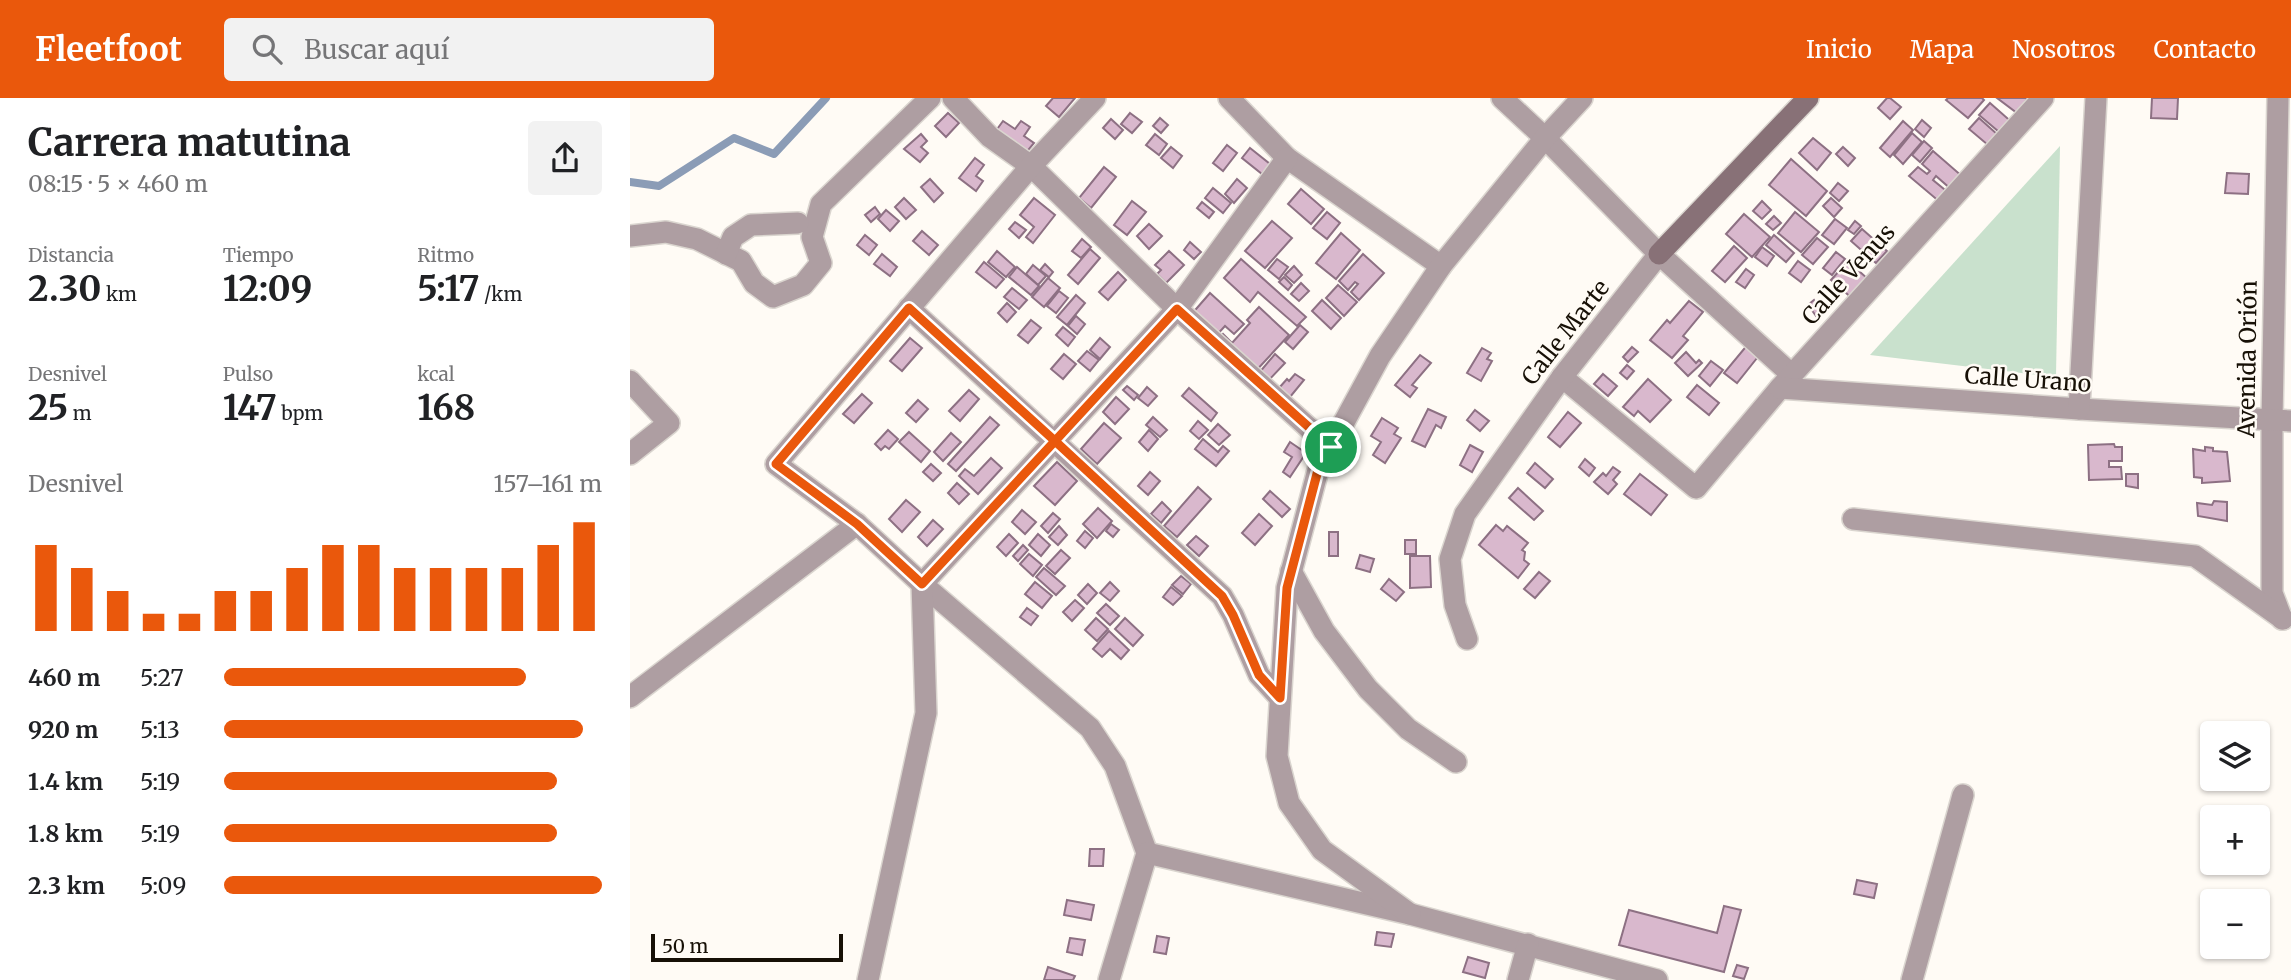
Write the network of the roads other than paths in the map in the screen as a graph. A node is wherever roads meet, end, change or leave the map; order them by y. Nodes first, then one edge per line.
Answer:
1 (930, 98) edge
2 (953, 98) edge
3 (1095, 98) edge
4 (1229, 98) edge
5 (1502, 98) edge
6 (1581, 98) edge
7 (1808, 98) edge
8 (2043, 98) edge
9 (2096, 98) edge
10 (2278, 98) edge
11 (1545, 138) junction
12 (1287, 158) junction
13 (1031, 166) junction
14 (798, 223) dead end
15 (630, 236) edge
16 (726, 254) junction
17 (1659, 254) junction
18 (1440, 267) junction
19 (909, 308) junction
20 (1177, 309) junction
21 (1562, 377) junction
22 (630, 381) edge
23 (1786, 382) junction
24 (2079, 409) junction
25 (2282, 420) edge
26 (1055, 441) junction
27 (1331, 447) junction
28 (630, 454) edge
29 (1853, 519) dead end
30 (857, 524) junction
31 (1291, 571) junction
32 (922, 584) junction
33 (2286, 621) edge
34 (1467, 639) dead end
35 (630, 697) edge
36 (1280, 698) junction
37 (1456, 762) dead end
38 (1963, 795) dead end
39 (1147, 853) junction
40 (1410, 914) junction
41 (1528, 944) junction
42 (868, 980) edge
43 (1109, 980) edge
44 (1518, 980) edge
45 (1657, 980) edge
46 (1912, 980) edge

1 - 16 street
2 - 13 street
3 - 13 street
4 - 12 street
5 - 11 street
6 - 11 street
7 - 17 street, Calle Marte
8 - 23 street, Calle Venus
9 - 24 street
10 - 25 street, Avenida Orión
11 - 17 street
11 - 18 street
12 - 18 street
12 - 20 street
13 - 19 street
13 - 20 street
14 - 16 street
15 - 16 street
17 - 21 street, Calle Marte
17 - 23 street
18 - 27 street
19 - 26 street
19 - 30 street
20 - 26 street
20 - 27 street
21 - 23 street, Calle Venus
21 - 34 street, Calle Marte
22 - 28 street
23 - 24 street, Calle Urano
24 - 25 street, Calle Urano
25 - 33 street, Avenida Orión
26 - 32 street
26 - 36 street
27 - 31 street
29 - 33 street
30 - 32 street
30 - 35 street
31 - 36 street
31 - 37 street
32 - 39 street
32 - 42 street
36 - 40 street
38 - 46 street
39 - 40 street
39 - 43 street
40 - 41 street
41 - 44 street
41 - 45 street

